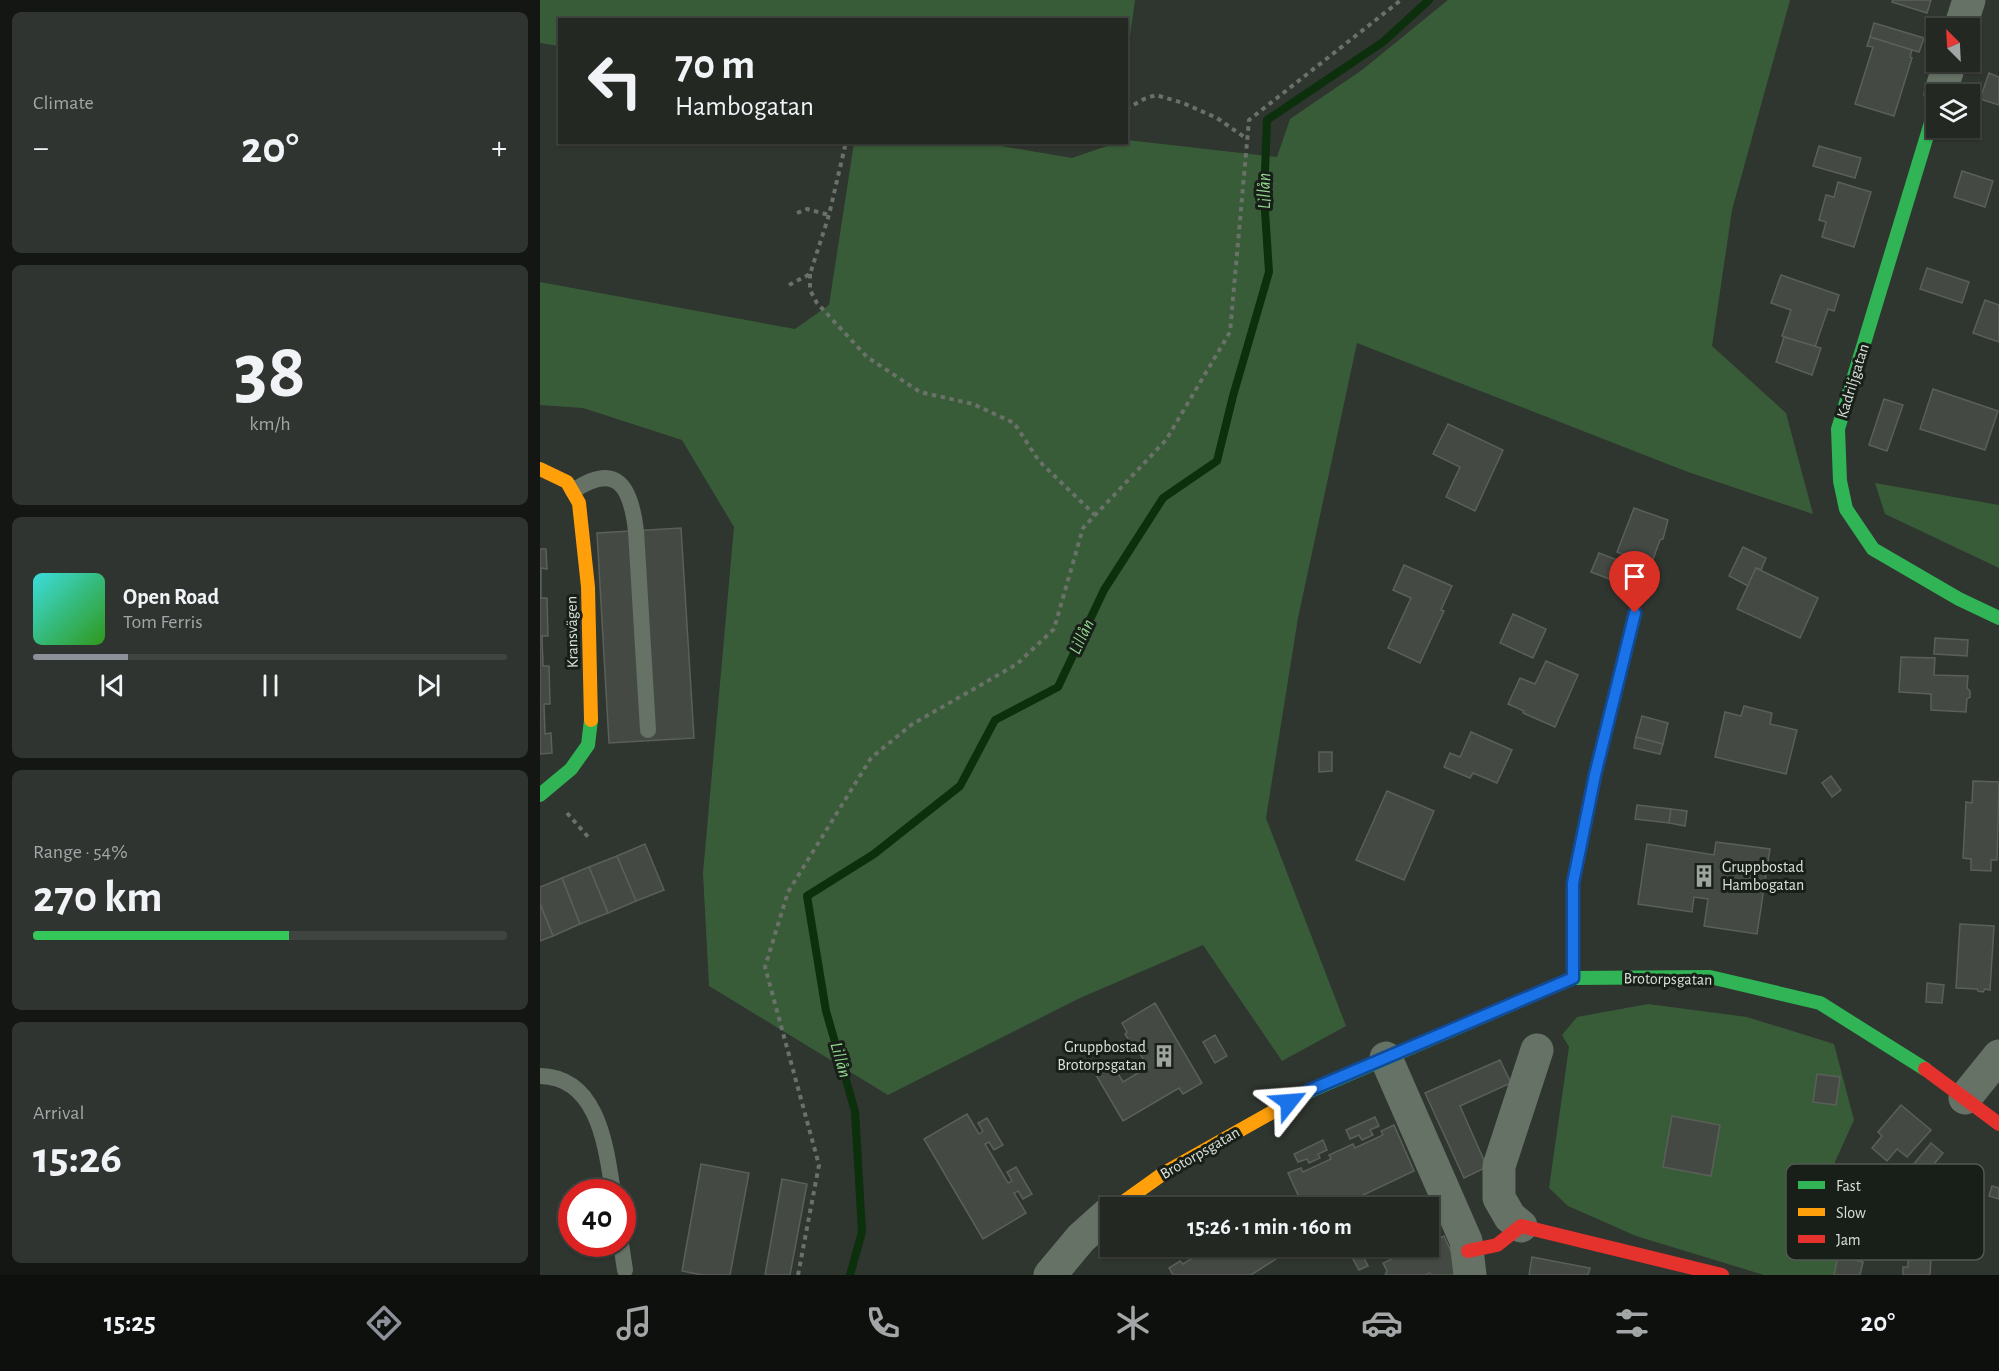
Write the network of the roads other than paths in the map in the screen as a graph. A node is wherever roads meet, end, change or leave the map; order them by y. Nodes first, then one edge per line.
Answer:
1 (1969, 0) edge
2 (1963, 18) edge
3 (1926, 138) edge
4 (540, 469) edge
5 (573, 491) junction
6 (1635, 613) dead end
7 (1999, 618) edge
8 (648, 730) dead end
9 (540, 795) edge
10 (1573, 978) junction
11 (1537, 1050) dead end
12 (1999, 1056) edge
13 (1386, 1058) junction
14 (540, 1076) edge
15 (1965, 1098) junction
16 (1999, 1124) edge
17 (611, 1179) edge
18 (1130, 1197) edge
19 (1100, 1221) edge
20 (1521, 1226) junction
21 (623, 1257) edge
22 (1469, 1263) edge
23 (625, 1270) dead end
24 (1050, 1275) edge
25 (1722, 1275) edge

1 - 2 street
3 - 7 street, Kadriljgatan
4 - 5 street
5 - 8 lane
5 - 9 street, Kransvägen
6 - 10 street
10 - 13 street, Brotorpsgatan
10 - 15 street, Brotorpsgatan
11 - 20 street
12 - 15 street
13 - 18 street, Brotorpsgatan
13 - 22 street
14 - 17 lane
15 - 16 street, Brotorpsgatan
19 - 24 street
20 - 22 street
20 - 25 street
21 - 23 lane

